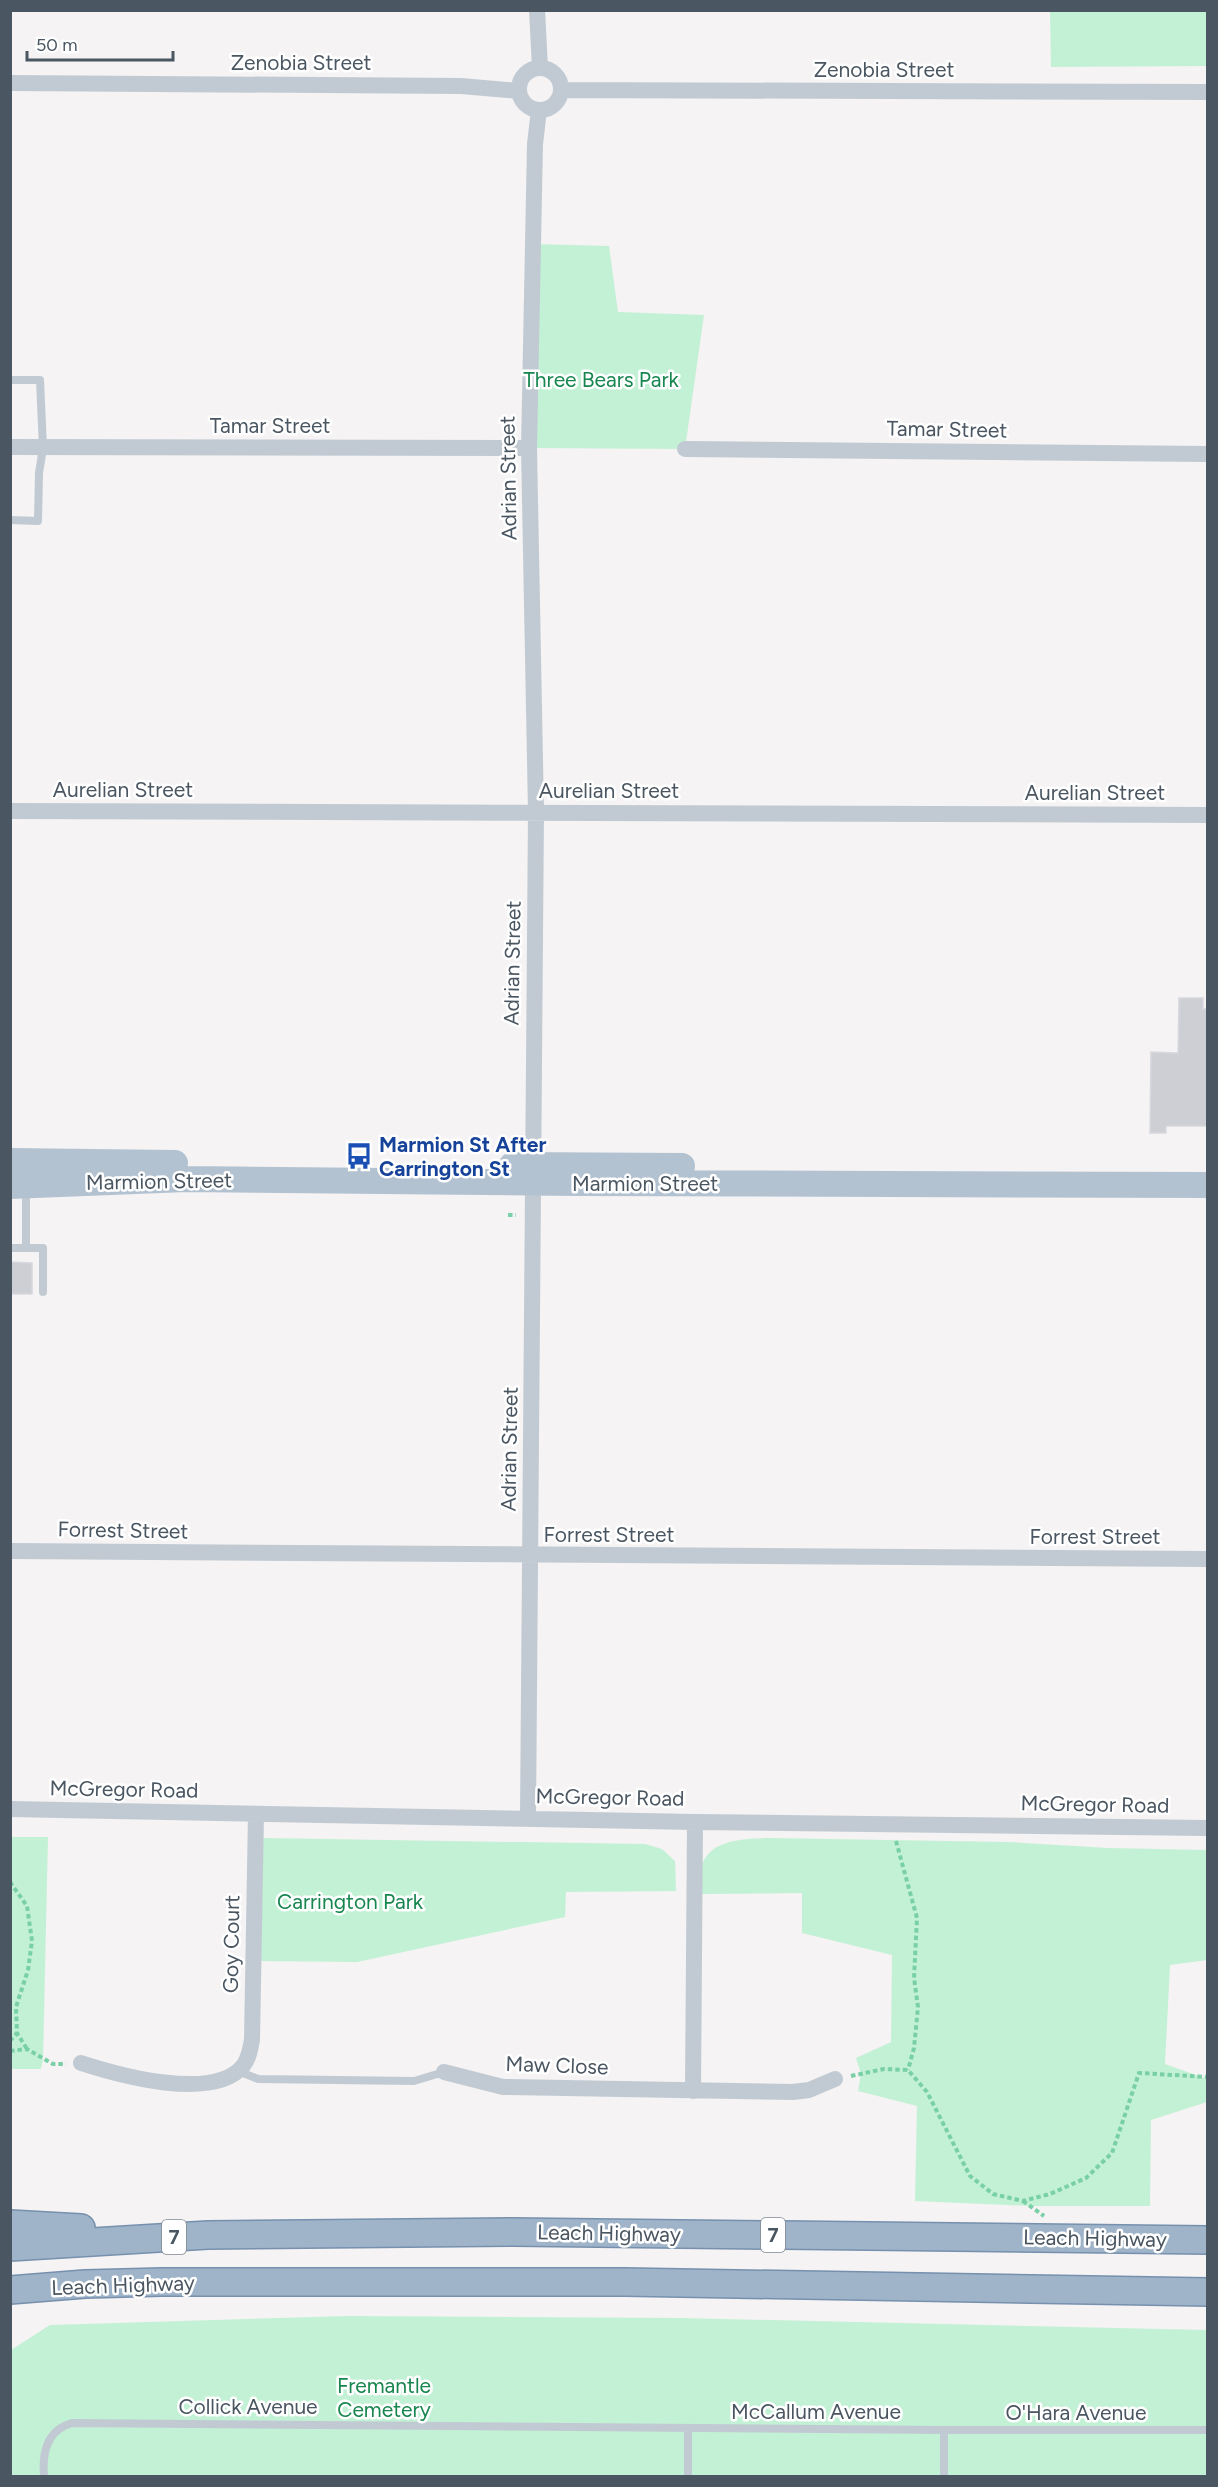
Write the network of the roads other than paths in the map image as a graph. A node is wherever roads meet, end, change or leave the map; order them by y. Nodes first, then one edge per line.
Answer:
1 (537, 10) edge
2 (540, 68) junction
3 (10, 83) edge
4 (561, 90) junction
5 (519, 91) junction
6 (1208, 92) edge
7 (539, 110) junction
8 (10, 380) edge
9 (10, 447) edge
10 (43, 448) junction
11 (529, 448) junction
12 (685, 448) dead end
13 (1208, 454) edge
14 (10, 520) edge
15 (10, 811) edge
16 (536, 812) junction
17 (1208, 815) edge
18 (10, 1161) edge
19 (1208, 1169) edge
20 (532, 1174) junction
21 (1208, 1185) edge
22 (18, 1186) edge
23 (10, 1248) edge
24 (26, 1248) junction
25 (43, 1292) dead end
26 (10, 1551) edge
27 (530, 1556) junction
28 (1208, 1559) edge
29 (10, 1809) edge
30 (256, 1814) junction
31 (528, 1817) junction
32 (695, 1822) junction
33 (1208, 1828) edge
34 (81, 2063) road end
35 (238, 2071) junction
36 (444, 2072) joint
37 (835, 2079) road end
38 (693, 2091) junction
39 (10, 2224) edge
40 (208, 2235) junction
41 (1208, 2240) edge
42 (10, 2247) edge
43 (162, 2282) junction
44 (10, 2290) edge
45 (1208, 2292) edge
46 (10, 2304) edge
47 (688, 2428) junction
48 (944, 2430) junction
49 (1208, 2430) edge
50 (44, 2476) edge
51 (688, 2476) edge
52 (944, 2476) edge

1 - 2 street
2 - 4 street
2 - 5 street
3 - 5 street, Zenobia Street
4 - 6 street, Zenobia Street
4 - 7 street
5 - 7 street
7 - 11 street, Adrian Street
8 - 10 lane
9 - 10 street, Tamar Street
10 - 11 street, Tamar Street
10 - 14 lane
11 - 16 street, Adrian Street
12 - 13 street, Tamar Street
15 - 16 street, Aurelian Street
16 - 17 street, Aurelian Street
16 - 20 street, Adrian Street
18 - 20 main road, Marmion Street
19 - 20 main road, Marmion Street
20 - 21 main road, Marmion Street
20 - 22 main road, Marmion Street
20 - 27 street, Adrian Street
22 - 24 lane
23 - 24 lane
24 - 25 lane
26 - 27 street, Forrest Street
27 - 28 street, Forrest Street
27 - 31 street, Adrian Street
29 - 30 street, McGregor Road
30 - 31 street, McGregor Road
30 - 35 street, Goy Court
31 - 32 street, McGregor Road
32 - 33 street, McGregor Road
32 - 38 street
34 - 35 street
35 - 36 lane, Maw Close
36 - 38 street, Maw Close
37 - 38 street, Maw Close
39 - 40 highway
40 - 41 highway, Leach Highway / 7
40 - 42 highway, Leach Highway / 7
43 - 44 highway, Leach Highway / 7
43 - 45 highway, Leach Highway / 7
43 - 46 highway
47 - 48 lane, McCallum Avenue
47 - 50 lane, Collick Avenue
47 - 51 lane
48 - 49 lane, O'Hara Avenue
48 - 52 lane

